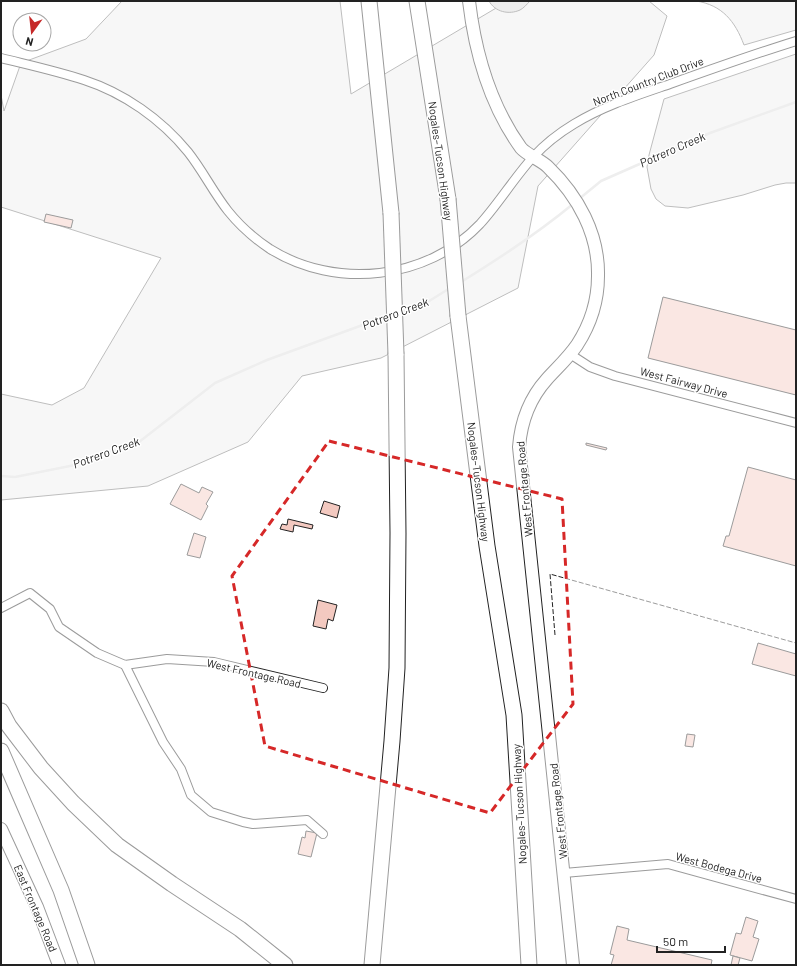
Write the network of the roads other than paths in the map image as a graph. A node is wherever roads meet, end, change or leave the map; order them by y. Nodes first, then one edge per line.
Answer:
1 (369, 1) edge
2 (417, 1) edge
3 (469, 1) edge
4 (796, 40) edge
5 (1, 58) edge
6 (534, 156) junction
7 (570, 354) junction
8 (796, 423) edge
9 (1, 608) edge
10 (125, 665) junction
11 (322, 688) dead end
12 (1, 711) edge
13 (1, 751) edge
14 (1, 829) edge
15 (323, 834) dead end
16 (564, 873) junction
17 (796, 899) edge
18 (59, 965) edge
19 (87, 965) edge
20 (285, 965) edge
21 (372, 965) edge
22 (529, 965) edge
23 (573, 965) edge

1 - 21 highway, bridge
2 - 22 highway, Nogales–Tucson Highway, bridge
3 - 6 street, West Frontage Road
4 - 6 street, North Country Club Drive
5 - 6 street, North Country Club Drive
6 - 7 street, West Frontage Road
7 - 8 street, West Fairway Drive
7 - 16 street, West Frontage Road
9 - 10 street
10 - 11 street, West Frontage Road
10 - 15 street
12 - 20 highway
13 - 19 highway
14 - 18 street, East Frontage Road
16 - 17 street, West Bodega Drive
16 - 23 street, West Frontage Road

